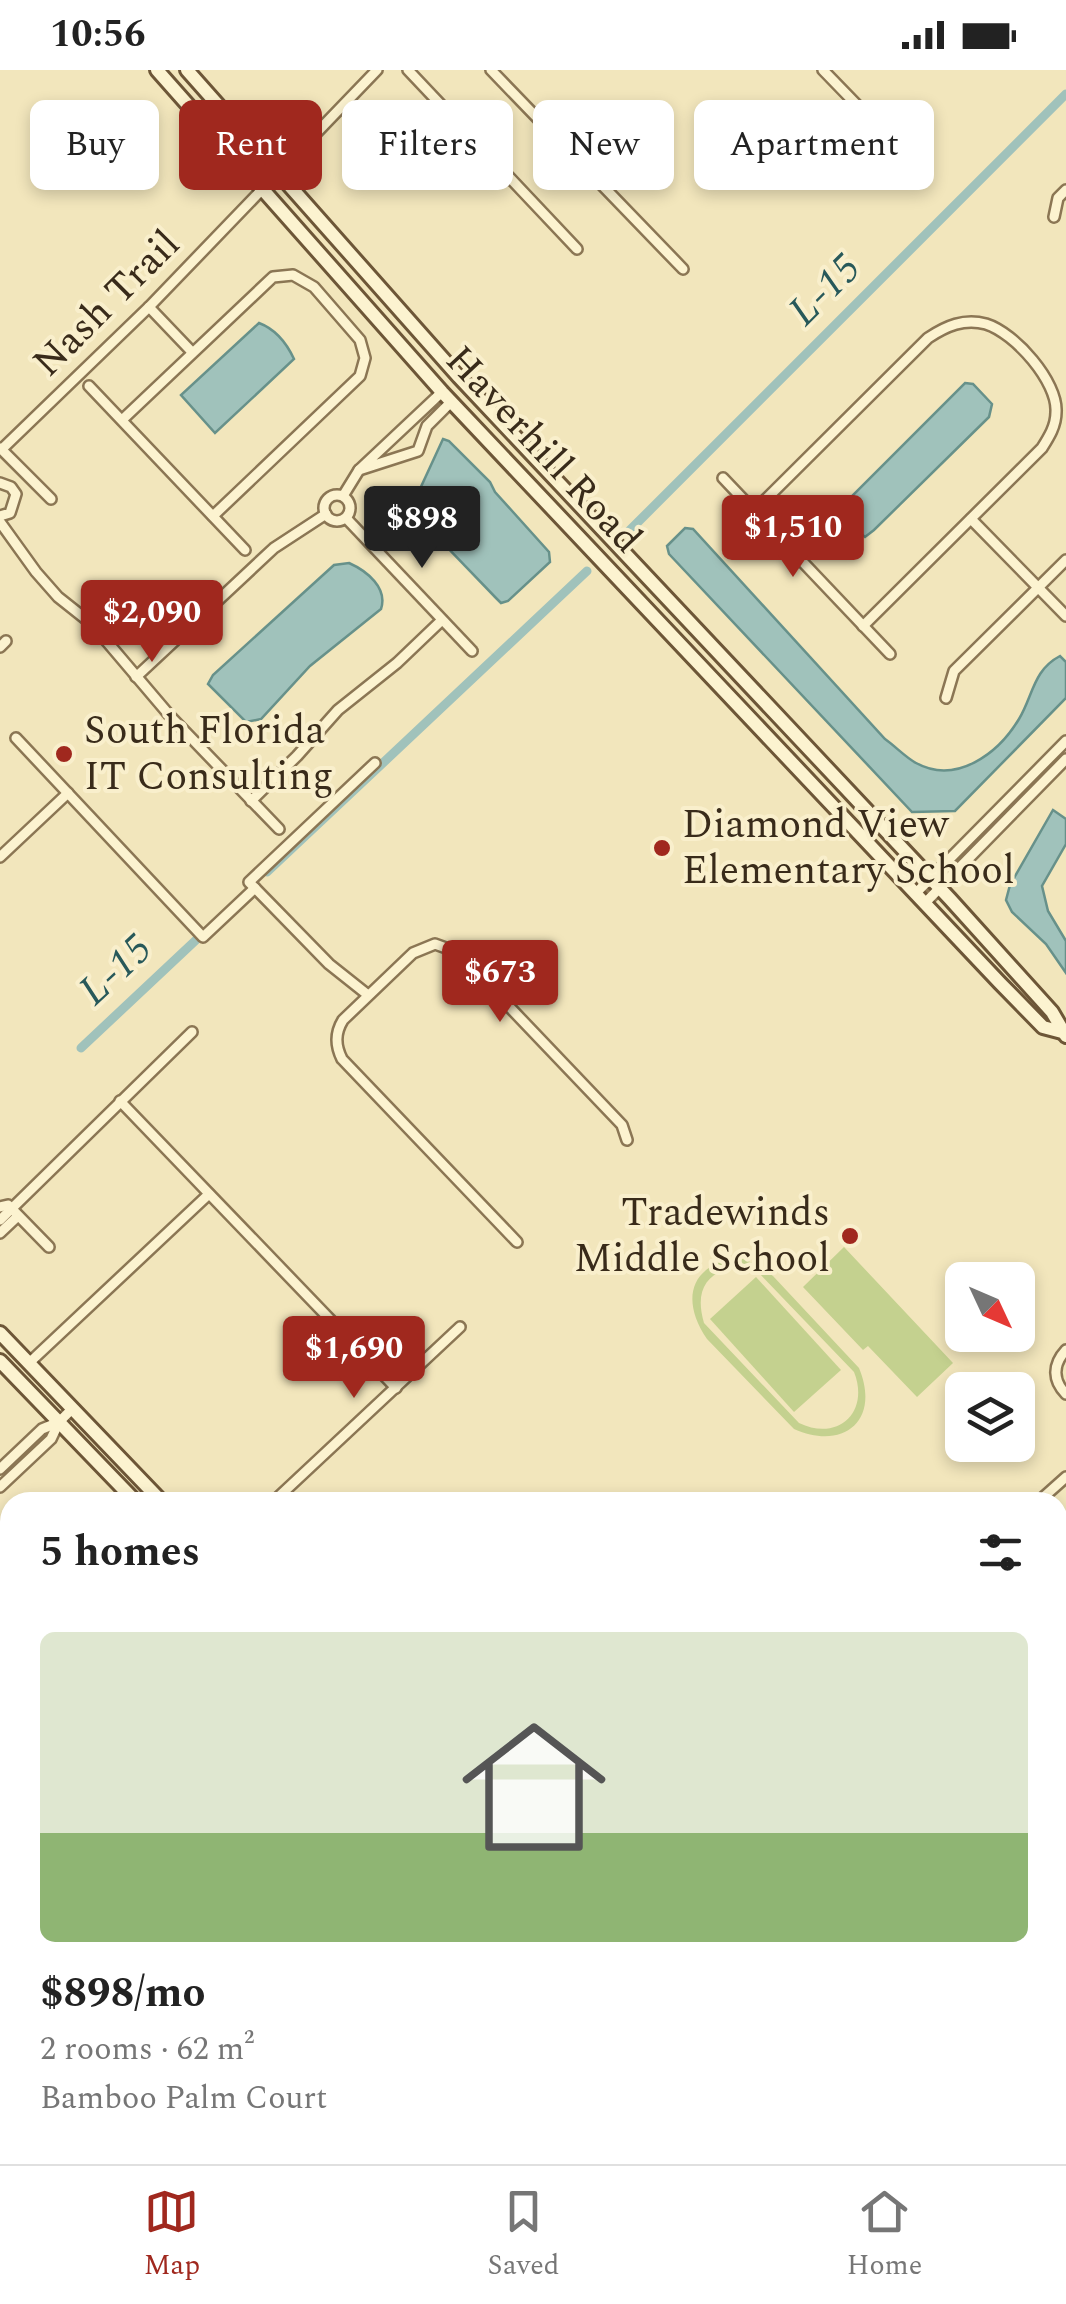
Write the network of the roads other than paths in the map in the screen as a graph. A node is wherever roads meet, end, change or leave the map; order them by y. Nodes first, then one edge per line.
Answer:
1 (156, 70) edge
2 (187, 70) edge
3 (378, 70) edge
4 (408, 70) edge
5 (490, 70) edge
6 (823, 70) edge
7 (213, 100) edge
8 (852, 100) edge
9 (322, 129) edge
10 (291, 190) edge
11 (1066, 190) edge
12 (263, 192) junction
13 (1054, 217) dead end
14 (577, 250) dead end
15 (683, 269) dead end
16 (149, 307) junction
17 (192, 352) junction
18 (89, 386) dead end
19 (447, 397) junction
20 (122, 420) junction
21 (1, 449) edge
22 (360, 470) junction
23 (724, 478) dead end
24 (0, 484) edge
25 (343, 496) junction
26 (52, 499) dead end
27 (754, 511) junction
28 (326, 514) junction
29 (213, 516) junction
30 (346, 518) junction
31 (0, 519) edge
32 (970, 519) junction
33 (616, 544) junction
34 (245, 550) dead end
35 (600, 559) junction
36 (1066, 560) edge
37 (1039, 588) junction
38 (1066, 616) edge
39 (442, 620) junction
40 (863, 626) junction
41 (472, 650) dead end
42 (890, 654) dead end
43 (136, 676) junction
44 (946, 698) dead end
45 (16, 738) dead end
46 (1066, 740) edge
47 (1066, 760) edge
48 (375, 763) dead end
49 (68, 793) junction
50 (251, 800) junction
51 (279, 830) dead end
52 (0, 857) edge
53 (935, 883) junction
54 (252, 885) junction
55 (920, 899) junction
56 (368, 995) junction
57 (192, 1032) dead end
58 (1064, 1034) edge
59 (120, 1101) junction
60 (626, 1140) dead end
61 (209, 1194) junction
62 (0, 1207) edge
63 (15, 1212) junction
64 (0, 1228) edge
65 (517, 1242) dead end
66 (49, 1248) dead end
67 (460, 1327) dead end
68 (0, 1333) edge
69 (1066, 1350) edge
70 (0, 1361) edge
71 (29, 1363) junction
72 (396, 1388) junction
73 (1066, 1394) edge
74 (72, 1409) junction
75 (59, 1422) junction
76 (0, 1469) edge
77 (0, 1487) edge
78 (126, 1492) edge
79 (152, 1492) edge
80 (285, 1492) edge

1 - 12 street, Haverhill Road
2 - 7 street, Haverhill Road
3 - 9 street, Nash Trail
4 - 14 street
5 - 15 street
6 - 8 street
10 - 33 street, Haverhill Road
11 - 13 street
12 - 16 street, Nash Trail
12 - 19 street, Haverhill Road
16 - 17 street
16 - 21 street, Nash Trail
17 - 20 street
17 - 29 street
18 - 20 street
19 - 22 street
19 - 22 street
19 - 35 street, Haverhill Road
20 - 29 street
21 - 26 street
22 - 25 street
23 - 27 street
24 - 31 street
25 - 28 street
25 - 30 street
27 - 32 street
27 - 40 street
28 - 30 street
28 - 43 street
29 - 34 street
30 - 39 street
31 - 43 street
32 - 37 street
32 - 40 street
33 - 35 street
33 - 53 street, Haverhill Road
35 - 55 street, Haverhill Road
36 - 37 street
37 - 38 street
37 - 44 street
39 - 41 street
39 - 50 street
40 - 42 street
43 - 50 street
45 - 49 street
46 - 53 street
47 - 53 street
48 - 54 street
49 - 52 street
49 - 54 street
50 - 51 street
53 - 55 street
53 - 58 street, Haverhill Road
54 - 56 street
55 - 58 street, Haverhill Road
56 - 60 street
56 - 65 street
57 - 59 street
59 - 61 street
59 - 63 street
61 - 71 street
61 - 72 street
62 - 63 street
63 - 64 street
63 - 66 street
67 - 72 street
68 - 71 street
69 - 73 street
70 - 75 street
71 - 74 street
72 - 80 street
74 - 75 street
74 - 79 street
75 - 76 street
75 - 77 street
75 - 78 street

